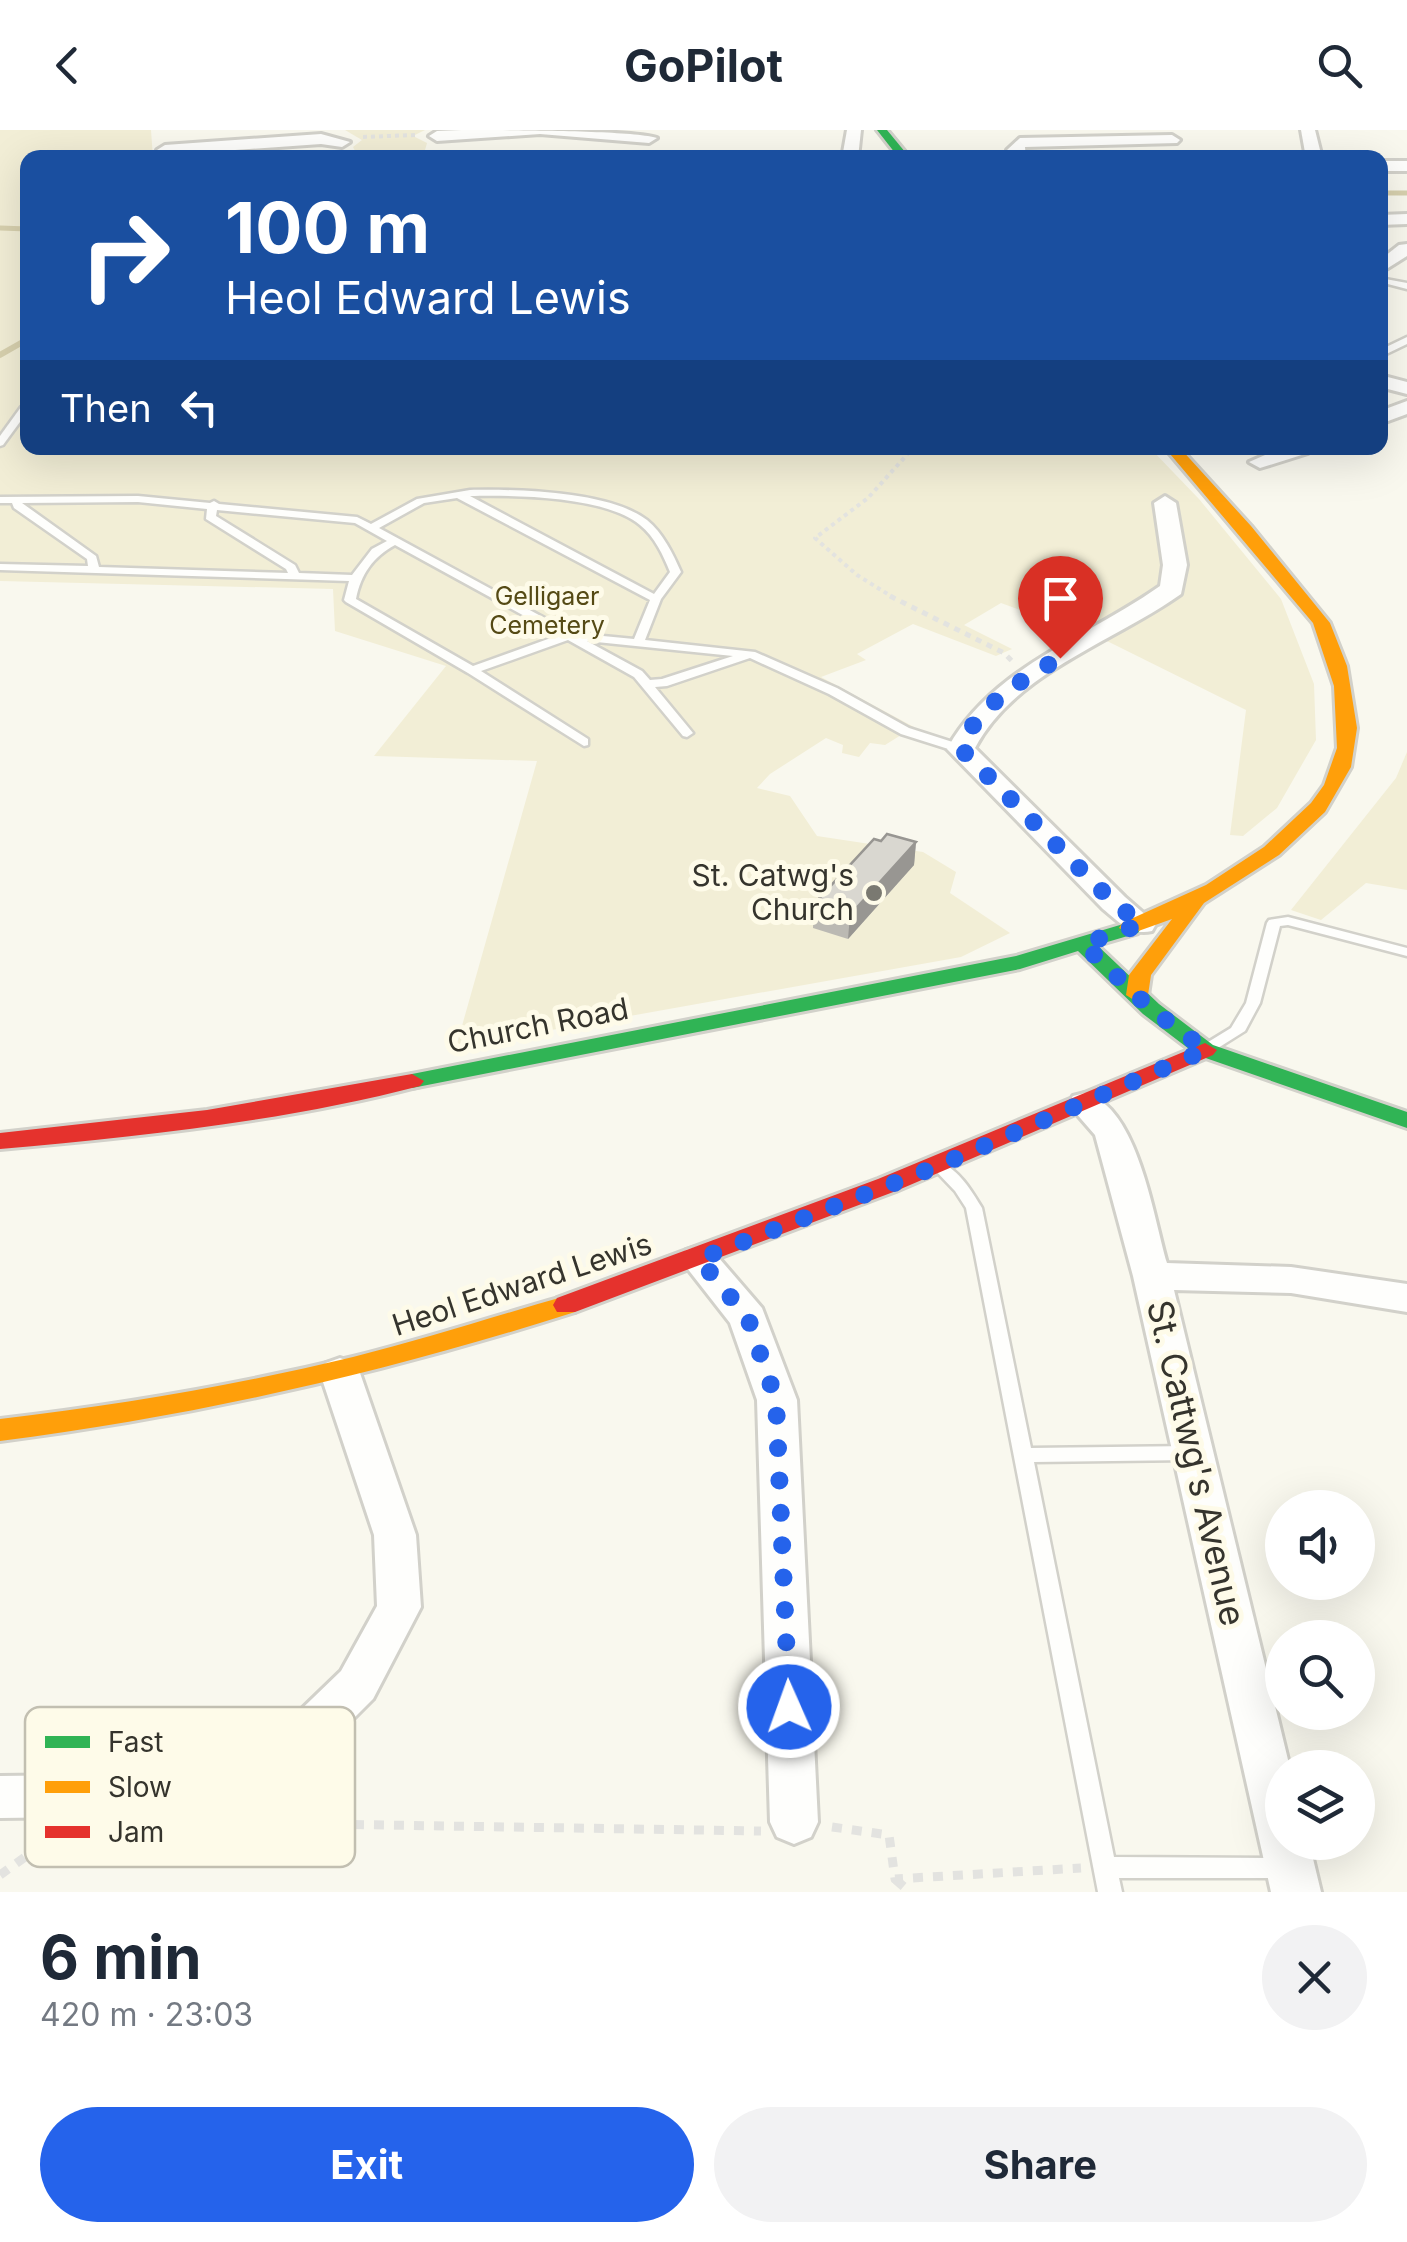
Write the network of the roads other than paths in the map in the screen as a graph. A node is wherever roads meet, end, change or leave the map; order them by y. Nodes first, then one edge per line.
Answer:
1 (882, 130) edge
2 (653, 134) edge
3 (1170, 135) edge
4 (437, 136) road end
5 (342, 142) road end
6 (206, 150) edge
7 (898, 150) edge
8 (1015, 150) edge
9 (20, 415) edge
10 (0, 443) edge
11 (1179, 455) edge
12 (1280, 455) edge
13 (1260, 462) dead end
14 (459, 495) junction
15 (14, 499) junction
16 (0, 500) edge
17 (1165, 503) dead end
18 (214, 504) junction
19 (373, 527) junction
20 (396, 540) junction
21 (0, 567) edge
22 (94, 570) junction
23 (294, 577) junction
24 (355, 578) junction
25 (656, 599) junction
26 (569, 636) junction
27 (639, 641) junction
28 (751, 654) junction
29 (472, 670) junction
30 (647, 684) junction
31 (687, 732) dead end
32 (584, 742) dead end
33 (961, 749) junction
34 (1198, 898) junction
35 (1142, 924) junction
36 (1083, 944) junction
37 (1407, 952) edge
38 (1138, 996) junction
39 (1206, 1050) junction
40 (1085, 1104) junction
41 (1407, 1120) edge
42 (0, 1141) edge
43 (938, 1166) junction
44 (699, 1259) junction
45 (1152, 1276) junction
46 (1407, 1298) edge
47 (340, 1373) junction
48 (0, 1430) edge
49 (1194, 1453) junction
50 (1025, 1455) junction
51 (335, 1707) edge
52 (1265, 1760) edge
53 (0, 1797) edge
54 (25, 1797) edge
55 (794, 1822) road end
56 (1265, 1860) edge
57 (1105, 1867) junction
58 (1110, 1892) edge

1 - 7 main road
2 - 4 street
3 - 8 street
5 - 6 street
9 - 10 lane
11 - 34 main road, Church Road
12 - 13 street
14 - 19 lane
14 - 25 lane
14 - 25 lane
15 - 16 lane
15 - 18 lane
15 - 22 lane
17 - 33 street
18 - 19 lane
18 - 23 lane
19 - 20 lane
20 - 24 lane
20 - 26 lane
21 - 22 lane
22 - 23 lane
23 - 24 lane
24 - 29 lane
25 - 27 lane
26 - 27 lane
26 - 29 lane
26 - 30 lane
27 - 28 lane
28 - 30 lane
28 - 33 lane
29 - 32 lane
30 - 31 lane
33 - 35 street
34 - 35 main road, Church Road
34 - 38 main road
35 - 36 main road, Church Road
36 - 38 main road
36 - 42 main road, Church Road
37 - 39 lane
38 - 39 main road
39 - 40 main road, Heol Edward Lewis
39 - 41 main road
40 - 43 main road, Heol Edward Lewis
40 - 45 street, St. Cattwg's Avenue
43 - 44 main road, Heol Edward Lewis
43 - 50 lane
44 - 47 main road, Heol Edward Lewis
44 - 55 street
45 - 46 street
45 - 49 street, St. Cattwg's Avenue
47 - 48 main road, Heol Edward Lewis
47 - 51 street
49 - 50 lane
49 - 52 street, St. Cattwg's Avenue
50 - 57 lane
53 - 54 street
56 - 57 lane
57 - 58 lane

